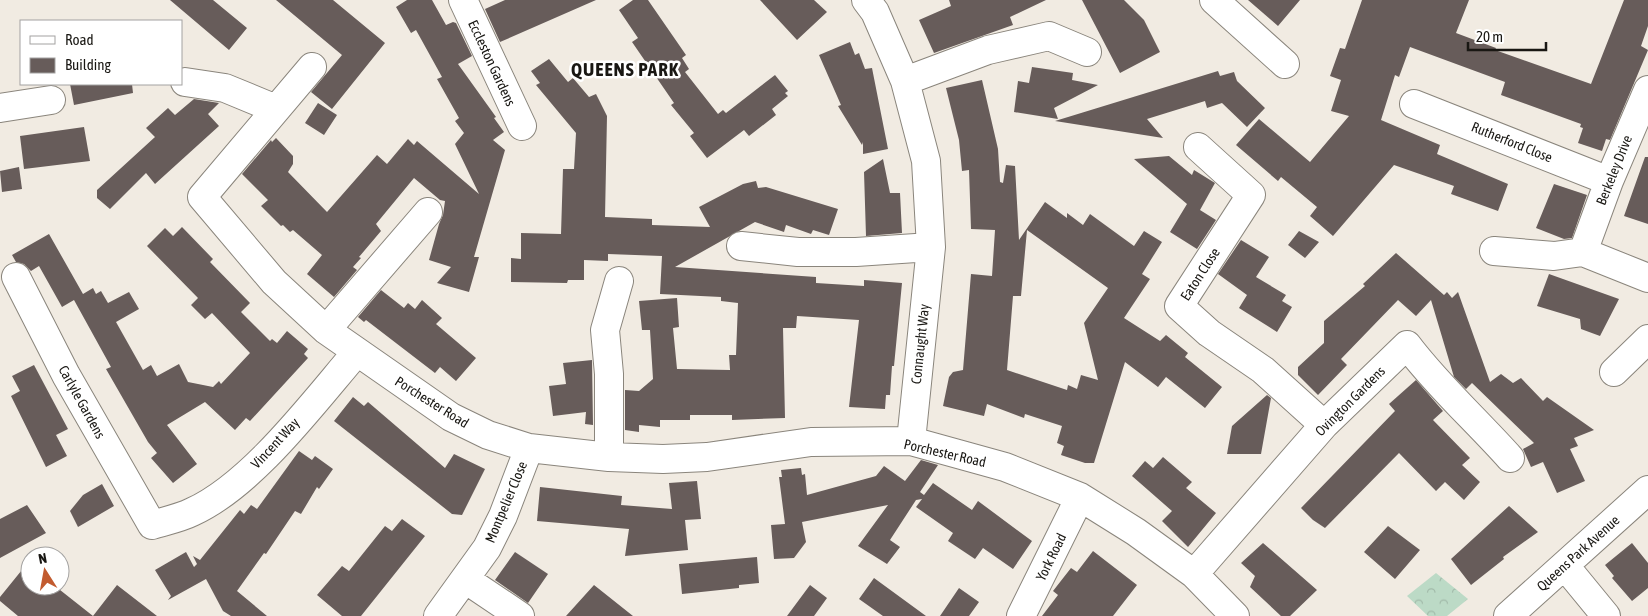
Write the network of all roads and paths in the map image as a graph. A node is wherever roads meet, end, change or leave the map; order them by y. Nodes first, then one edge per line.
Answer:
1 (463, 0) edge
2 (866, 0) edge
3 (1214, 0) edge
4 (1087, 52) dead end
5 (1285, 64) dead end
6 (312, 67) dead end
7 (905, 81) junction
8 (185, 82) dead end
9 (1648, 90) edge
10 (51, 100) dead end
11 (1414, 104) dead end
12 (0, 108) edge
13 (276, 109) junction
14 (522, 126) dead end
15 (1198, 147) dead end
16 (1609, 181) junction
17 (428, 212) dead end
18 (740, 246) dead end
19 (930, 247) junction
20 (1494, 251) dead end
21 (1583, 252) junction
22 (16, 276) dead end
23 (1648, 278) edge
24 (619, 281) dead end
25 (326, 330) junction
26 (1648, 339) edge
27 (356, 353) junction
28 (1614, 372) dead end
29 (1324, 425) junction
30 (911, 441) junction
31 (529, 448) junction
32 (609, 457) junction
33 (1510, 458) dead end
34 (1648, 490) edge
35 (1080, 497) junction
36 (152, 526) joint
37 (1565, 566) junction
38 (1194, 574) junction
39 (465, 579) junction
40 (438, 616) edge
41 (520, 616) edge
42 (1021, 616) edge
43 (1235, 616) edge
44 (1508, 616) edge
45 (1606, 616) edge

1 - 14 street, Eccleston Gardens
2 - 7 street, Connaught Way
3 - 5 street
4 - 7 street
6 - 13 street, Porchester Road
7 - 19 street, Connaught Way
8 - 13 street
9 - 16 street, Berkeley Drive
10 - 12 street
11 - 16 street, Rutherford Close
13 - 25 street, Porchester Road
15 - 29 street, Eaton Close
16 - 21 street, Berkeley Drive
17 - 25 street
18 - 19 street
19 - 30 street, Connaught Way
20 - 21 street
21 - 23 street
22 - 36 street, Carlyle Gardens
24 - 32 street
25 - 27 street, Porchester Road
26 - 28 street
27 - 31 street, Porchester Road
27 - 36 street, Vincent Way
29 - 33 street, Ovington Gardens
29 - 38 street, Ovington Gardens
30 - 32 street, Porchester Road
30 - 35 street, Porchester Road
31 - 32 street, Porchester Road
31 - 39 street, Montpelier Close
34 - 37 street, Queens Park Avenue
35 - 38 street, Porchester Road
35 - 42 street, York Road
37 - 44 street, Queens Park Avenue
37 - 45 street
38 - 43 street, Porchester Road
39 - 40 street, Montpelier Close
39 - 41 street

